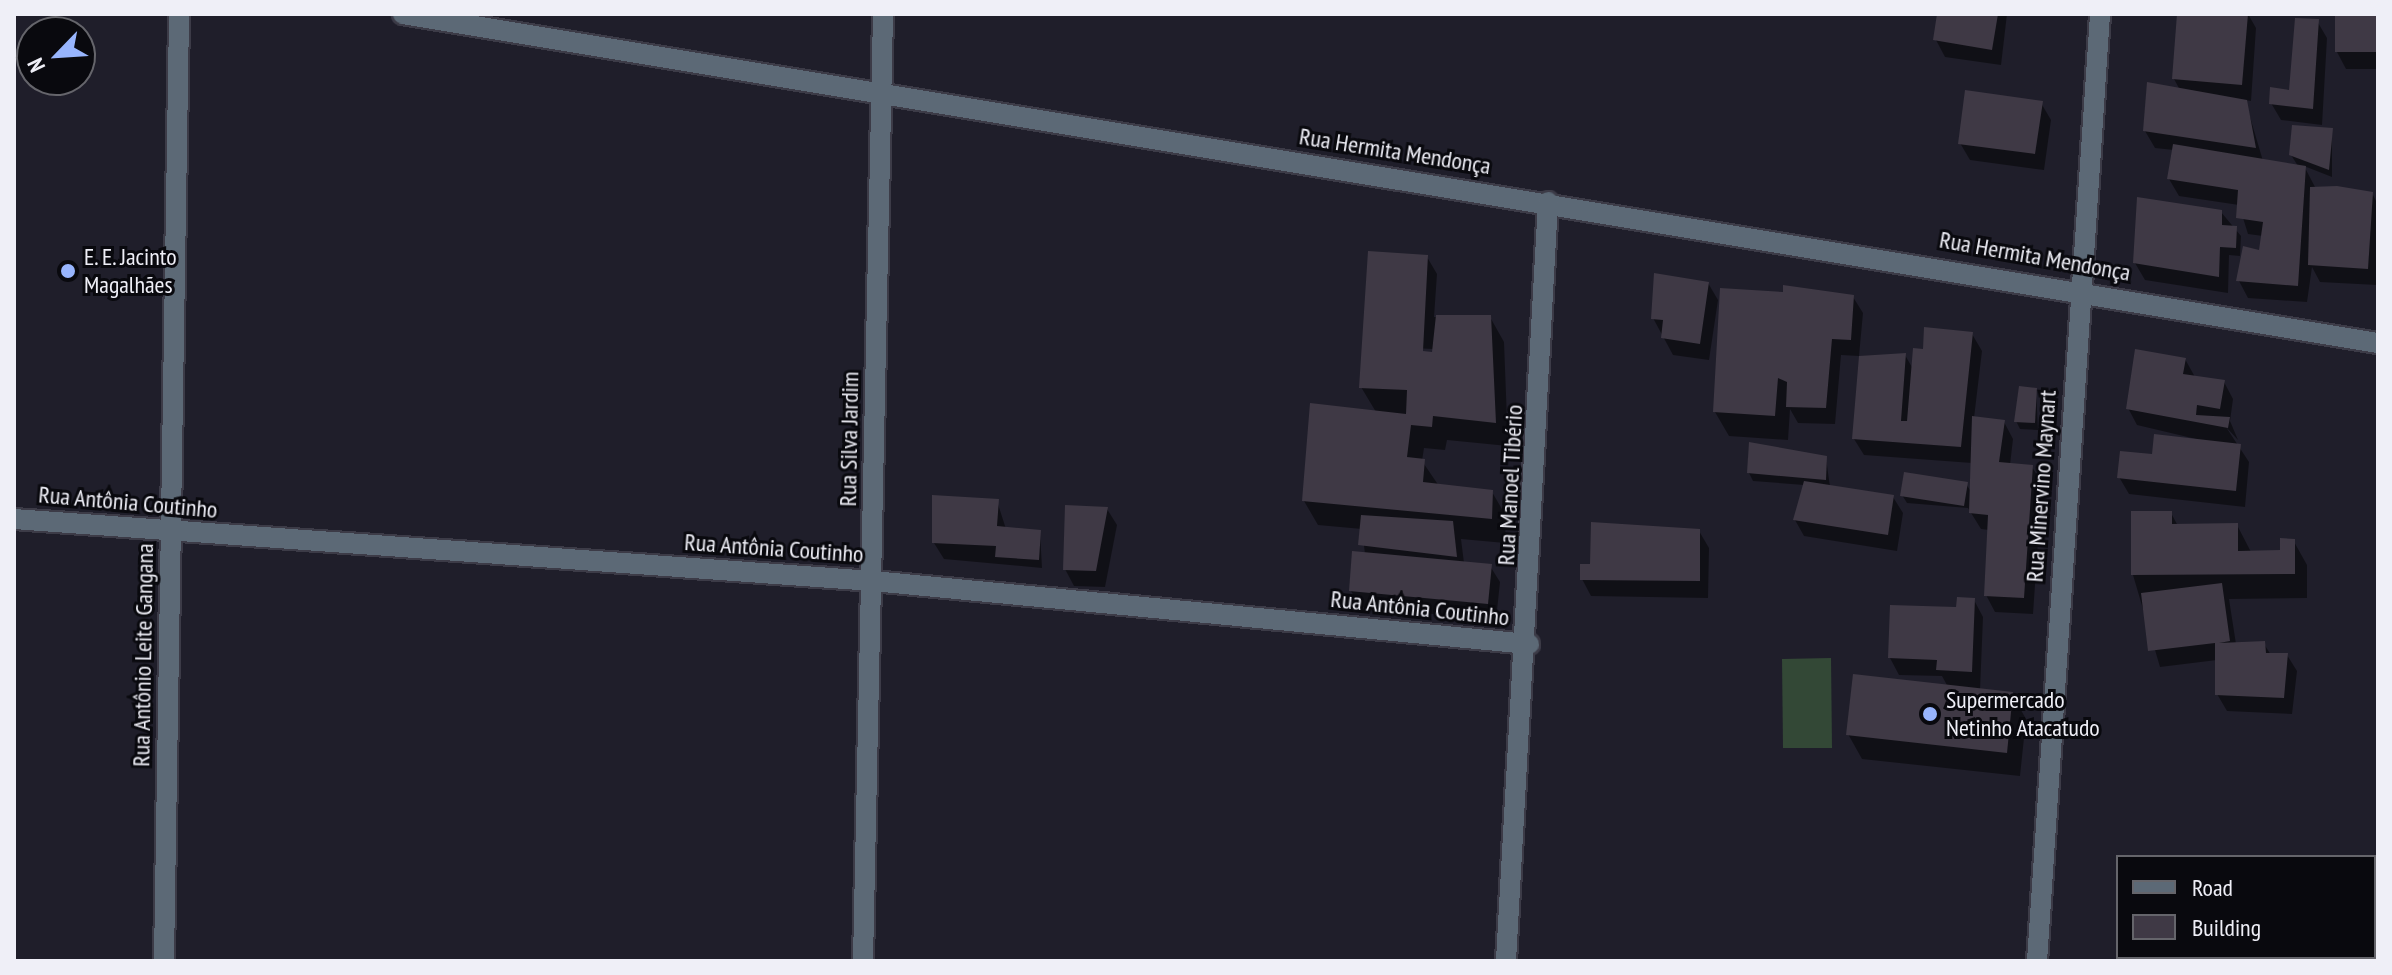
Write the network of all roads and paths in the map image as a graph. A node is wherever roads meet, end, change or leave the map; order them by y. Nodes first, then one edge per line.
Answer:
1 (179, 14) edge
2 (403, 14) edge
3 (883, 14) edge
4 (2100, 14) edge
5 (880, 93) junction
6 (1548, 202) junction
7 (2080, 289) junction
8 (2378, 343) edge
9 (14, 519) edge
10 (171, 532) junction
11 (873, 581) junction
12 (1529, 644) junction
13 (164, 961) edge
14 (863, 961) edge
15 (1506, 961) edge
16 (2037, 961) edge

1 - 10 street, Rua Antônio Leite Gangana
2 - 5 street, Rua Hermita Mendonça
3 - 5 street, Rua Silva Jardim
4 - 7 street, Rua Minervino Maynart
5 - 6 street, Rua Hermita Mendonça
5 - 11 street, Rua Silva Jardim
6 - 7 street, Rua Hermita Mendonça
6 - 12 street, Rua Manoel Tibério
7 - 8 street, Rua Hermita Mendonça
7 - 16 street, Rua Minervino Maynart
9 - 10 street, Rua Antônia Coutinho
10 - 11 street, Rua Antônia Coutinho
10 - 13 street, Rua Antônio Leite Gangana
11 - 12 street, Rua Antônia Coutinho
11 - 14 street, Rua Silva Jardim
12 - 15 street, Rua Manoel Tibério

